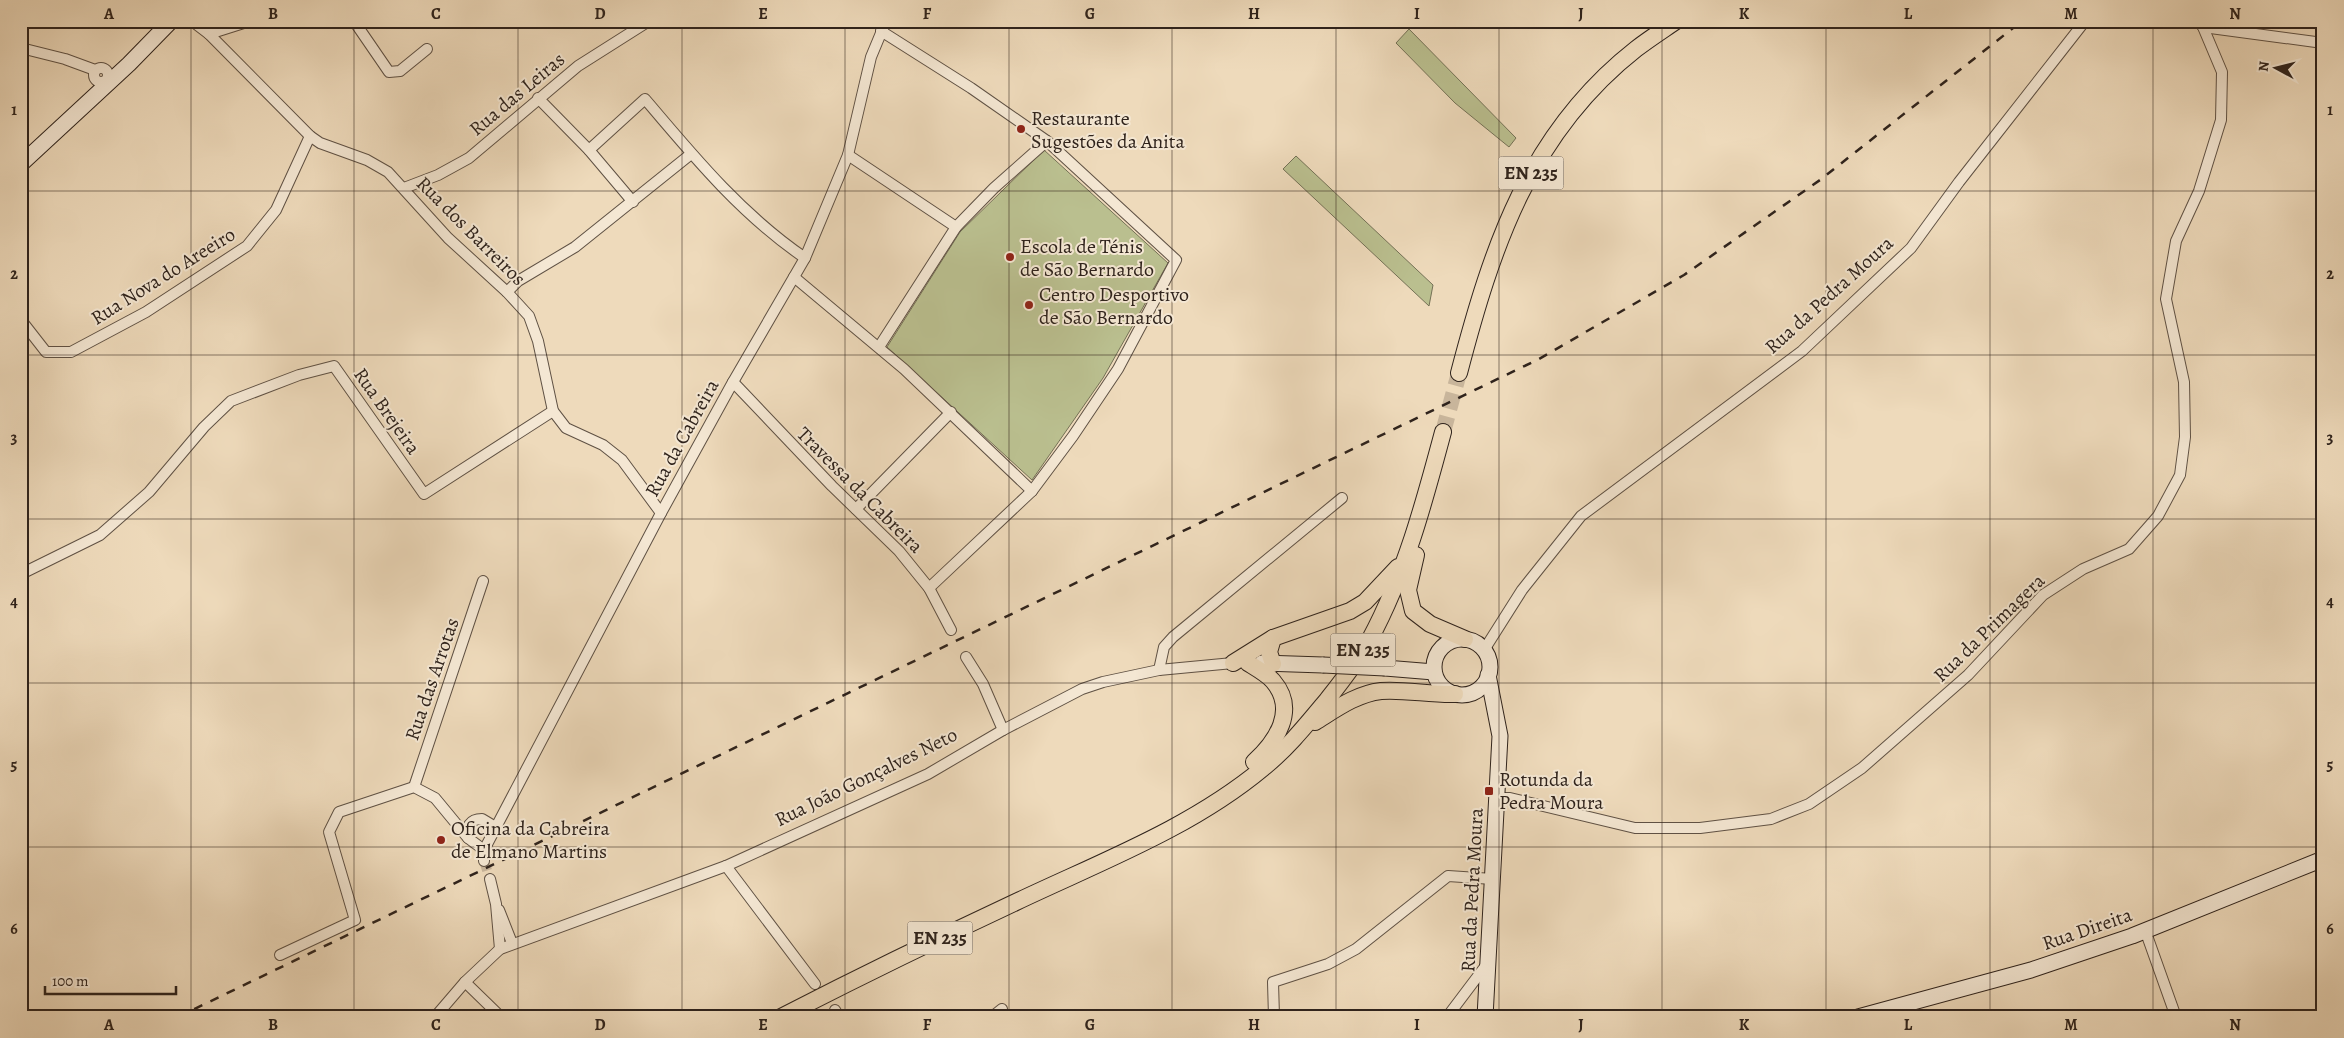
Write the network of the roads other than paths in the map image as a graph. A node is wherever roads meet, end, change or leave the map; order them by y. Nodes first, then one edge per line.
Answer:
1 (171, 21) edge
2 (192, 21) edge
3 (250, 21) edge
4 (354, 21) edge
5 (649, 21) edge
6 (886, 21) edge
7 (1676, 21) edge
8 (2085, 21) edge
9 (2201, 24) edge
10 (881, 31) junction
11 (209, 34) junction
12 (2323, 43) edge
13 (21, 48) edge
14 (427, 49) dead end
15 (101, 77) junction
16 (538, 98) junction
17 (310, 136) junction
18 (1047, 141) junction
19 (589, 150) junction
20 (691, 154) junction
21 (848, 155) junction
22 (21, 164) edge
23 (404, 188) junction
24 (633, 202) junction
25 (956, 227) junction
26 (805, 258) junction
27 (794, 277) junction
28 (507, 292) junction
29 (21, 320) edge
30 (878, 347) junction
31 (1459, 373) tunnel mouth
32 (732, 382) junction
33 (553, 412) junction
34 (951, 412) junction
35 (1443, 432) tunnel mouth
36 (1032, 491) junction
37 (1342, 498) dead end
38 (1424, 503) junction
39 (856, 510) junction
40 (661, 513) junction
41 (1406, 558) junction
42 (21, 574) edge
43 (483, 581) dead end
44 (929, 588) junction
45 (951, 630) dead end
46 (1273, 638) junction
47 (1465, 639) junction
48 (1484, 650) junction
49 (966, 657) dead end
50 (1240, 663) junction
51 (1277, 664) junction
52 (1159, 670) junction
53 (1434, 672) junction
54 (1488, 675) junction
55 (1273, 681) junction
56 (1474, 692) junction
57 (1455, 694) junction
58 (1496, 706) junction
59 (1003, 730) junction
60 (1303, 730) junction
61 (414, 787) junction
62 (1498, 798) junction
63 (1204, 810) junction
64 (450, 816) junction
65 (471, 822) junction
66 (497, 828) junction
67 (468, 838) junction
68 (2323, 859) edge
69 (726, 866) junction
70 (490, 879) tunnel mouth
71 (1493, 879) junction
72 (496, 904) junction
73 (2145, 930) junction
74 (512, 943) junction
75 (500, 949) junction
76 (280, 955) dead end
77 (1488, 964) junction
78 (465, 982) junction
79 (815, 984) dead end
80 (1002, 1009) dead end
81 (436, 1017) edge
82 (501, 1017) edge
83 (781, 1017) edge
84 (992, 1017) edge
85 (1274, 1017) edge
86 (1447, 1017) edge
87 (1485, 1017) edge
88 (1858, 1017) edge
89 (2176, 1017) edge

1 - 15 street
2 - 11 street, Rua dos Barreiros
3 - 11 street
4 - 14 street
5 - 16 street, Rua das Leiras
6 - 10 street, Rua da Cabreira
7 - 31 main road, EN 235
8 - 48 street, Rua da Pedra Moura
9 - 12 street
9 - 62 street, Rua da Primagera
10 - 18 street
10 - 21 street, Rua da Cabreira
11 - 17 street, Rua dos Barreiros
13 - 15 street
15 - 22 street
16 - 19 street
16 - 23 street, Rua das Leiras
17 - 23 street, Rua dos Barreiros
17 - 29 street, Rua Nova do Areeiro
18 - 25 street
18 - 36 street
19 - 20 street
19 - 24 street
20 - 24 street
20 - 26 street
21 - 25 street
21 - 26 street, Rua da Cabreira
23 - 28 street, Rua dos Barreiros
24 - 28 street
25 - 30 street
26 - 27 street, Rua da Cabreira
27 - 30 street
27 - 32 street, Rua da Cabreira
28 - 33 street, Rua dos Barreiros
30 - 34 street
32 - 39 street, Travessa da Cabreira
32 - 40 street, Rua da Cabreira
33 - 40 street
33 - 42 street, Rua Brejeira
34 - 36 street
34 - 39 street
35 - 38 main road, EN 235
36 - 44 street
37 - 52 street
38 - 41 main road, EN 235
38 - 47 main road
39 - 44 street, Travessa da Cabreira
40 - 66 street, Rua da Cabreira
41 - 46 main road
41 - 60 main road, EN 235
43 - 61 street, Rua das Arrotas
44 - 45 street, Travessa da Cabreira
46 - 50 main road
46 - 51 main road
47 - 48 street
47 - 53 street
48 - 54 street
49 - 59 street
50 - 51 street, Rua João Gonçalves Neto
50 - 52 street, Rua João Gonçalves Neto
50 - 55 main road
51 - 53 street, Rua João Gonçalves Neto, bridge
51 - 55 main road
52 - 59 street, Rua João Gonçalves Neto
53 - 57 street
54 - 56 street
54 - 58 street, Rua da Pedra Moura
55 - 63 main road
56 - 57 street
56 - 58 street
57 - 60 main road
58 - 62 street, Rua da Pedra Moura
59 - 69 street, Rua João Gonçalves Neto
60 - 63 main road, EN 235
61 - 64 street
61 - 76 street
62 - 71 street, Rua da Pedra Moura
63 - 83 main road, EN 235
64 - 65 street
64 - 67 street
65 - 66 street
65 - 67 street
66 - 67 street, Rua da Cabreira
68 - 73 street, Rua Direita
69 - 74 street, Rua João Gonçalves Neto
69 - 79 street
70 - 72 street
71 - 77 street, Rua da Pedra Moura
71 - 85 street
72 - 74 street
72 - 75 street
73 - 88 street, Rua Direita
73 - 89 street
74 - 75 street, Rua João Gonçalves Neto
75 - 78 street, Rua João Gonçalves Neto
77 - 86 street
77 - 87 street, Rua da Pedra Moura
78 - 81 street, Rua João Gonçalves Neto
78 - 82 street
80 - 84 street

